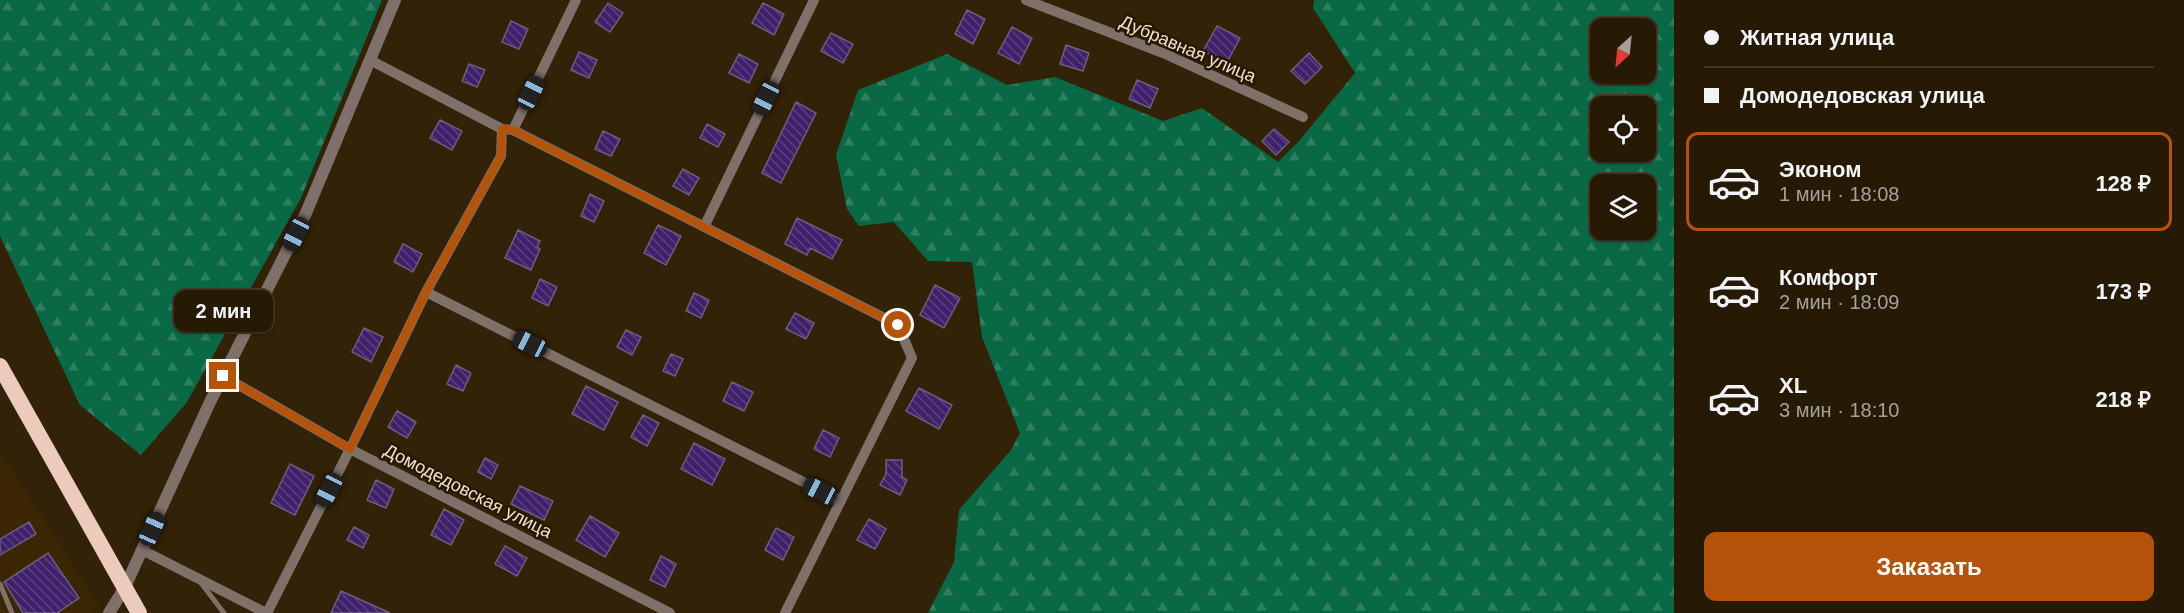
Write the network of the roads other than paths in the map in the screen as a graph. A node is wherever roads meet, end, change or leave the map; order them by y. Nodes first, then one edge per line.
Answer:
1 (395, 0) edge
2 (576, 0) edge
3 (814, 0) edge
4 (1026, 0) edge
5 (370, 60) junction
6 (1303, 117) dead end
7 (508, 129) junction
8 (704, 227) junction
9 (426, 292) junction
10 (0, 366) edge
11 (223, 376) junction
12 (350, 449) junction
13 (841, 501) junction
14 (142, 550) junction
15 (200, 581) junction
16 (0, 584) edge
17 (124, 589) junction
18 (12, 613) edge
19 (109, 613) edge
20 (139, 613) edge
21 (224, 613) edge
22 (266, 613) edge
23 (670, 613) edge
24 (785, 613) edge

1 - 5 street
2 - 7 street
3 - 8 street
4 - 6 street, Дубравная улица
5 - 7 street
5 - 11 street
7 - 8 street
7 - 9 street
8 - 13 street
9 - 12 street
9 - 13 street
10 - 17 highway
11 - 12 street, Домодедовская улица
11 - 14 street
12 - 22 street
12 - 23 street, Домодедовская улица
13 - 24 street
14 - 15 street
14 - 17 street
15 - 21 lane
15 - 22 street
16 - 18 lane
17 - 19 street
17 - 20 highway

